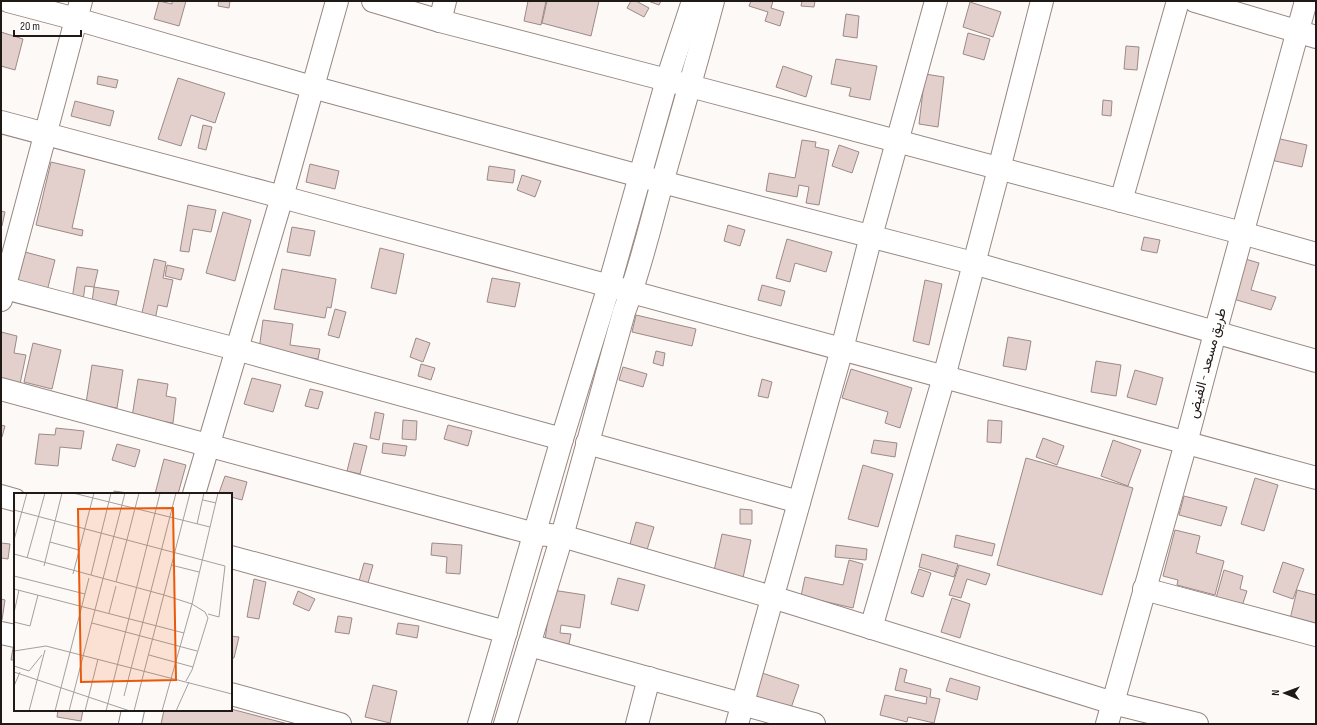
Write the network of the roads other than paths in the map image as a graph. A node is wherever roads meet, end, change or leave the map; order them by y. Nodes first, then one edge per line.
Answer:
1 (8, 1) edge
2 (337, 1) edge
3 (373, 1) edge
4 (693, 1) edge
5 (713, 1) edge
6 (936, 1) edge
7 (1042, 1) edge
8 (1178, 1) edge
9 (1195, 1) edge
10 (1306, 1) edge
11 (78, 10) edge
12 (443, 11) edge
13 (1307, 34) edge
14 (667, 80) junction
15 (690, 86) junction
16 (312, 87) junction
17 (1, 122) edge
18 (45, 134) junction
19 (897, 142) junction
20 (999, 168) junction
21 (639, 176) junction
22 (662, 182) junction
23 (282, 197) junction
24 (1121, 201) junction
25 (1242, 233) junction
26 (871, 236) junction
27 (1316, 254) edge
28 (973, 263) junction
29 (609, 286) junction
30 (2, 292) edge
31 (632, 292) junction
32 (1214, 333) junction
33 (236, 349) junction
34 (842, 349) junction
35 (1316, 361) edge
36 (944, 377) junction
37 (1, 389) edge
38 (562, 438) junction
39 (588, 443) junction
40 (1186, 443) junction
41 (208, 444) junction
42 (1316, 478) edge
43 (194, 493) edge
44 (1, 496) edge
45 (14, 500) edge
46 (799, 502) junction
47 (535, 534) junction
48 (562, 536) junction
49 (232, 557) edge
50 (1144, 588) junction
51 (772, 597) junction
52 (871, 628) junction
53 (1, 632) edge
54 (506, 632) junction
55 (1316, 635) edge
56 (14, 636) edge
57 (529, 645) junction
58 (649, 678) junction
59 (232, 694) edge
60 (1113, 703) junction
61 (133, 711) edge
62 (740, 714) edge
63 (311, 720) edge
64 (130, 724) edge
65 (340, 724) edge
66 (479, 724) edge
67 (505, 724) edge
68 (636, 724) edge
69 (814, 724) edge
70 (1107, 724) edge
71 (1197, 724) edge

1 - 11 street
2 - 16 street
3 - 12 street
4 - 14 street
5 - 15 street
6 - 19 street
7 - 20 street
8 - 24 street
9 - 13 street
10 - 13 street, طريق مسعد - الفيض
11 - 16 street
11 - 18 street
12 - 14 street
13 - 25 street, طريق مسعد - الفيض
14 - 15 street
14 - 21 street
15 - 19 street
15 - 22 street
16 - 21 street
16 - 23 street
17 - 18 street
18 - 23 street
18 - 30 street
19 - 20 street
19 - 26 street
20 - 24 street
20 - 28 street
21 - 22 street
21 - 29 street
22 - 26 street
22 - 31 street
23 - 29 street
23 - 33 street
24 - 25 street
25 - 27 street
25 - 32 street, طريق مسعد - الفيض
26 - 28 street
26 - 34 street
28 - 32 street
28 - 36 street
29 - 31 street
29 - 38 street
30 - 33 street
31 - 34 street
31 - 39 street
32 - 35 street
32 - 40 street, طريق مسعد - الفيض
33 - 38 street
33 - 41 street
34 - 36 street
34 - 46 street
36 - 40 street
36 - 52 street
37 - 41 street
38 - 47 street
39 - 46 street
39 - 48 street
40 - 42 street
40 - 50 street, طريق مسعد - الفيض
41 - 43 street
41 - 47 street
44 - 45 street
46 - 51 street
47 - 48 street
47 - 54 street
48 - 51 street
48 - 57 street
49 - 54 street
50 - 55 street
50 - 60 street, طريق مسعد - الفيض
51 - 52 street
51 - 62 street
52 - 60 street
53 - 56 street
54 - 66 street
57 - 58 street
57 - 67 street
58 - 62 street
58 - 68 street
59 - 63 street
60 - 70 street, طريق مسعد - الفيض
60 - 71 street
61 - 64 street
62 - 69 street
63 - 65 street

